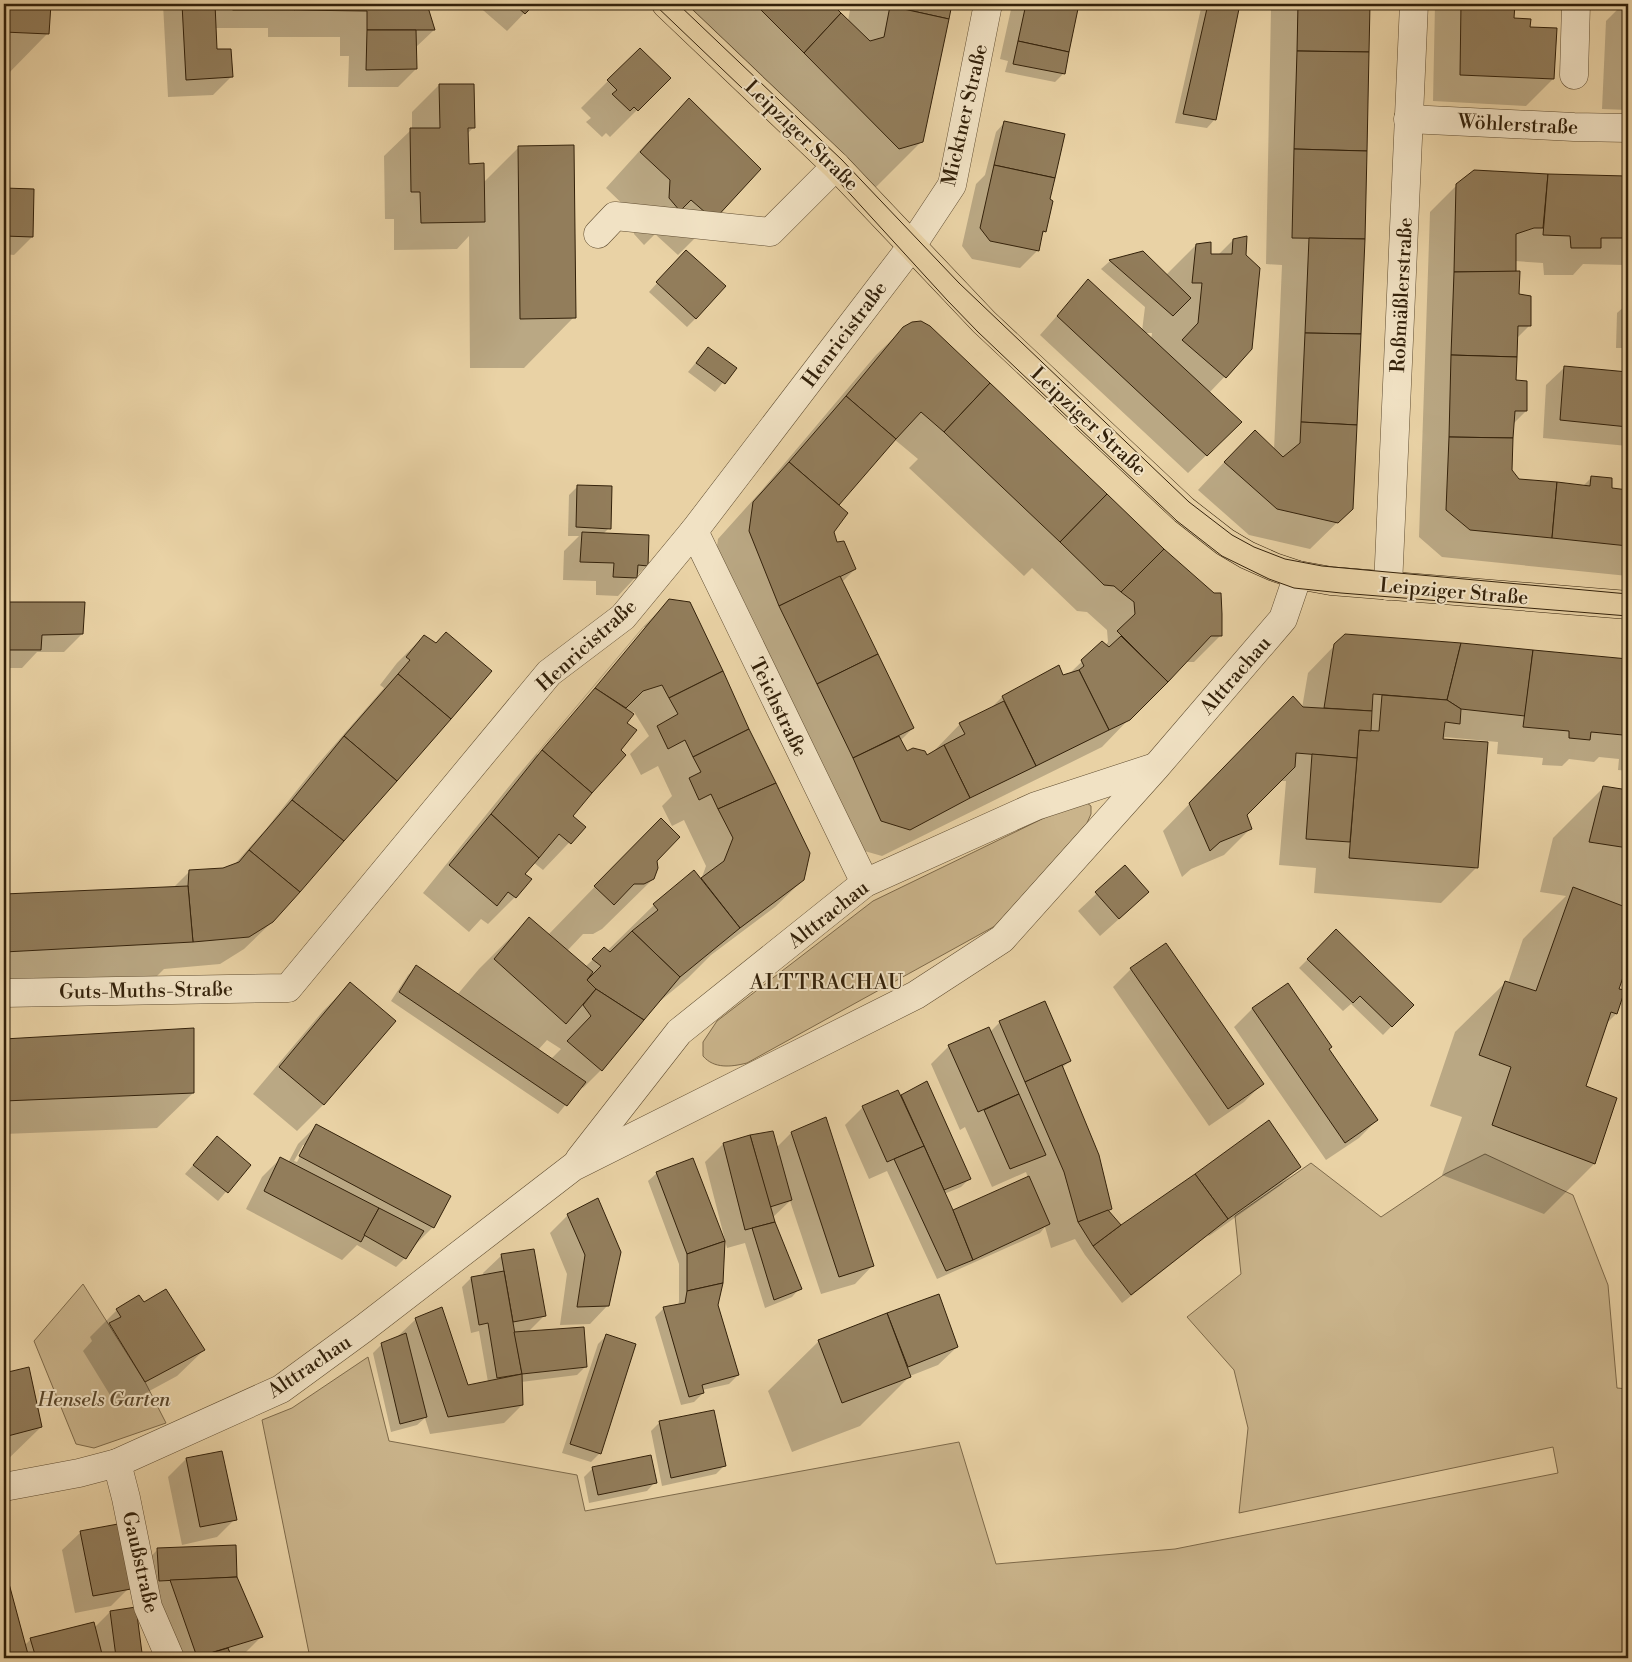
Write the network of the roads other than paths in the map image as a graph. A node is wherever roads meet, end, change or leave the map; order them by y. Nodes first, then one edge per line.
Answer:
1 (666, 4) edge
2 (988, 4) edge
3 (1414, 4) edge
4 (1576, 4) edge
5 (1574, 74) dead end
6 (1408, 119) junction
7 (1628, 128) edge
8 (836, 166) junction
9 (598, 234) dead end
10 (911, 247) junction
11 (694, 530) junction
12 (1298, 575) junction
13 (1388, 586) junction
14 (1628, 606) edge
15 (1156, 766) junction
16 (865, 883) junction
17 (288, 988) joint
18 (4, 993) edge
19 (573, 1167) junction
20 (117, 1463) junction
21 (4, 1487) edge
22 (170, 1658) edge

1 - 8 main road, Leipziger Straße
2 - 10 street, Micktner Straße
3 - 6 street, Roßmäßlerstraße
4 - 5 street
6 - 7 street, Wöhlerstraße
6 - 13 street, Roßmäßlerstraße
8 - 9 street
8 - 10 main road, Leipziger Straße
10 - 11 street, Henricistraße
10 - 12 main road, Leipziger Straße
11 - 16 street, Teichstraße
11 - 17 street, Henricistraße
12 - 13 main road, Leipziger Straße
12 - 15 street, Alttrachau
13 - 14 main road, Leipziger Straße
15 - 16 street, Alttrachau
15 - 19 street, Alttrachau
16 - 19 street, Alttrachau
17 - 18 street, Guts-Muths-Straße
19 - 20 street, Alttrachau
20 - 21 street, Alttrachau
20 - 22 street, Gaußstraße

